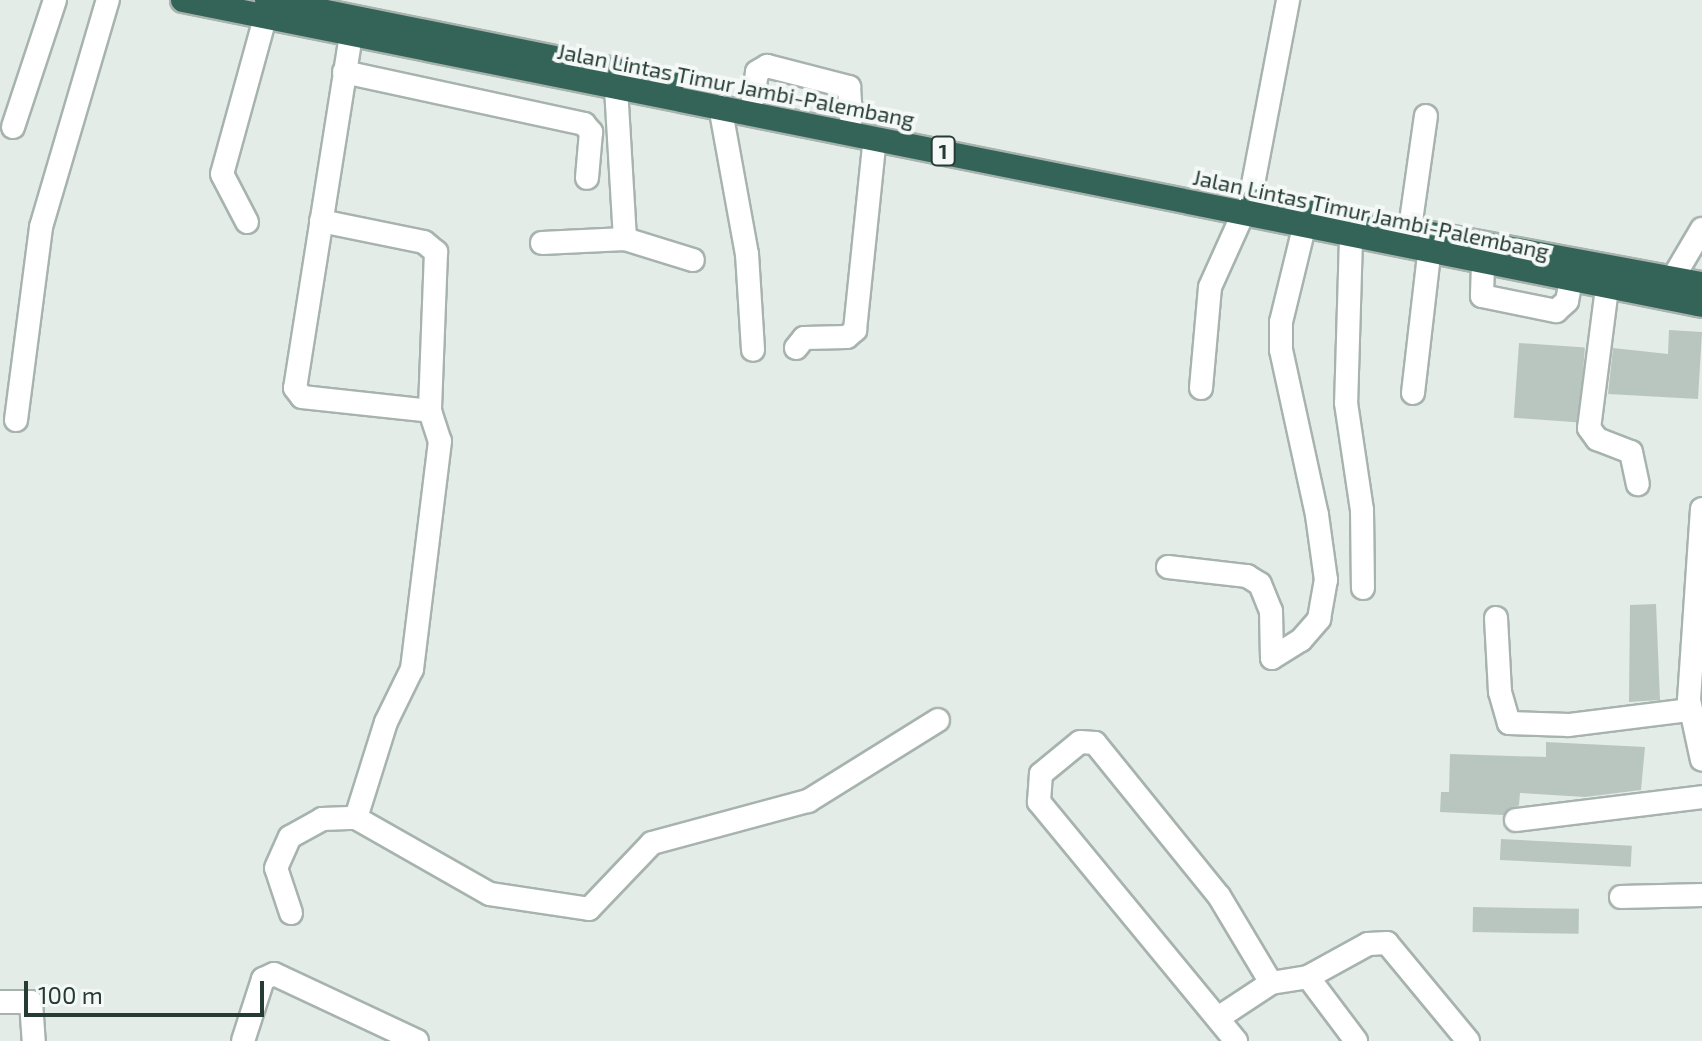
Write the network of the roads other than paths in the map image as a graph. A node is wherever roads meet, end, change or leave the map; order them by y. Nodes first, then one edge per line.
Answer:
1 (55, 0) edge
2 (108, 0) edge
3 (183, 0) edge
4 (1288, 0) edge
5 (306, 4) edge
6 (266, 9) edge
7 (345, 21) edge
8 (344, 72) junction
9 (616, 89) junction
10 (753, 98) junction
11 (720, 106) junction
12 (1426, 116) dead end
13 (851, 118) junction
14 (13, 127) dead end
15 (875, 138) junction
16 (587, 178) dead end
17 (1247, 207) junction
18 (321, 221) junction
19 (247, 222) dead end
20 (1304, 228) junction
21 (1410, 228) junction
22 (1702, 229) edge
23 (1351, 238) junction
24 (625, 239) junction
25 (542, 243) dead end
26 (1429, 254) junction
27 (693, 260) dead end
28 (1515, 260) junction
29 (1483, 265) junction
30 (1673, 278) junction
31 (1571, 281) junction
32 (1702, 284) edge
33 (1607, 288) junction
34 (1702, 305) edge
35 (796, 348) dead end
36 (753, 350) dead end
37 (1201, 388) dead end
38 (1413, 393) dead end
39 (430, 411) junction
40 (16, 420) dead end
41 (1638, 484) dead end
42 (1702, 509) edge
43 (1168, 567) dead end
44 (1363, 588) dead end
45 (1496, 618) dead end
46 (1694, 717) edge
47 (938, 720) dead end
48 (1702, 760) edge
49 (1702, 797) edge
50 (356, 818) junction
51 (1516, 820) dead end
52 (1702, 895) edge
53 (1621, 897) dead end
54 (291, 913) dead end
55 (1308, 977) junction
56 (1271, 983) junction
57 (0, 1002) edge
58 (1218, 1018) junction
59 (248, 1039) edge
60 (34, 1041) edge
61 (417, 1041) edge
62 (1236, 1041) edge
63 (1356, 1041) edge
64 (1468, 1041) edge

1 - 14 street
2 - 40 street
3 - 6 highway, Jalan Lintas Timur Jambi-Palembang / 1
4 - 17 street
5 - 6 highway, Jalan Lintas Timur Jambi-Palembang / 1
5 - 7 highway, Jalan Lintas Timur Jambi-Palembang / 1
6 - 7 highway, Jalan Lintas Timur Jambi-Palembang / 1
6 - 19 street
7 - 8 street
7 - 9 highway, Jalan Lintas Timur Jambi-Palembang / 1
7 - 10 highway, Jalan Lintas Timur Jambi-Palembang / 1
8 - 16 street
8 - 18 street
9 - 11 highway, Jalan Lintas Timur Jambi-Palembang / 1
9 - 24 street
10 - 13 highway, Jalan Lintas Timur Jambi-Palembang / 1
10 - 13 street
11 - 15 highway, Jalan Lintas Timur Jambi-Palembang / 1
11 - 36 street
12 - 21 street
13 - 17 highway, Jalan Lintas Timur Jambi-Palembang / 1
15 - 17 highway, Jalan Lintas Timur Jambi-Palembang / 1
15 - 35 street
17 - 20 highway, Jalan Lintas Timur Jambi-Palembang / 1
17 - 21 highway, Jalan Lintas Timur Jambi-Palembang / 1
17 - 37 street
18 - 39 street
18 - 39 street
20 - 23 highway, Jalan Lintas Timur Jambi-Palembang / 1
20 - 43 street
21 - 28 highway, Jalan Lintas Timur Jambi-Palembang / 1
22 - 30 street
23 - 26 highway, Jalan Lintas Timur Jambi-Palembang / 1
23 - 44 street
24 - 25 street
24 - 27 street
26 - 29 highway, Jalan Lintas Timur Jambi-Palembang / 1
26 - 38 street
28 - 29 highway, Jalan Lintas Timur Jambi-Palembang / 1
28 - 30 highway, Jalan Lintas Timur Jambi-Palembang / 1
28 - 31 highway, Jalan Lintas Timur Jambi-Palembang / 1
29 - 31 street
30 - 32 highway, Jalan Lintas Timur Jambi-Palembang / 1
31 - 33 highway, Jalan Lintas Timur Jambi-Palembang / 1
33 - 34 highway, Jalan Lintas Timur Jambi-Palembang / 1
33 - 41 street
39 - 50 street
42 - 46 street
45 - 46 street
46 - 48 street
47 - 50 street
49 - 51 street
50 - 54 street
52 - 53 street
55 - 56 street
55 - 63 street
55 - 64 street
56 - 58 street
56 - 58 street
57 - 60 street
58 - 62 street
59 - 61 street

